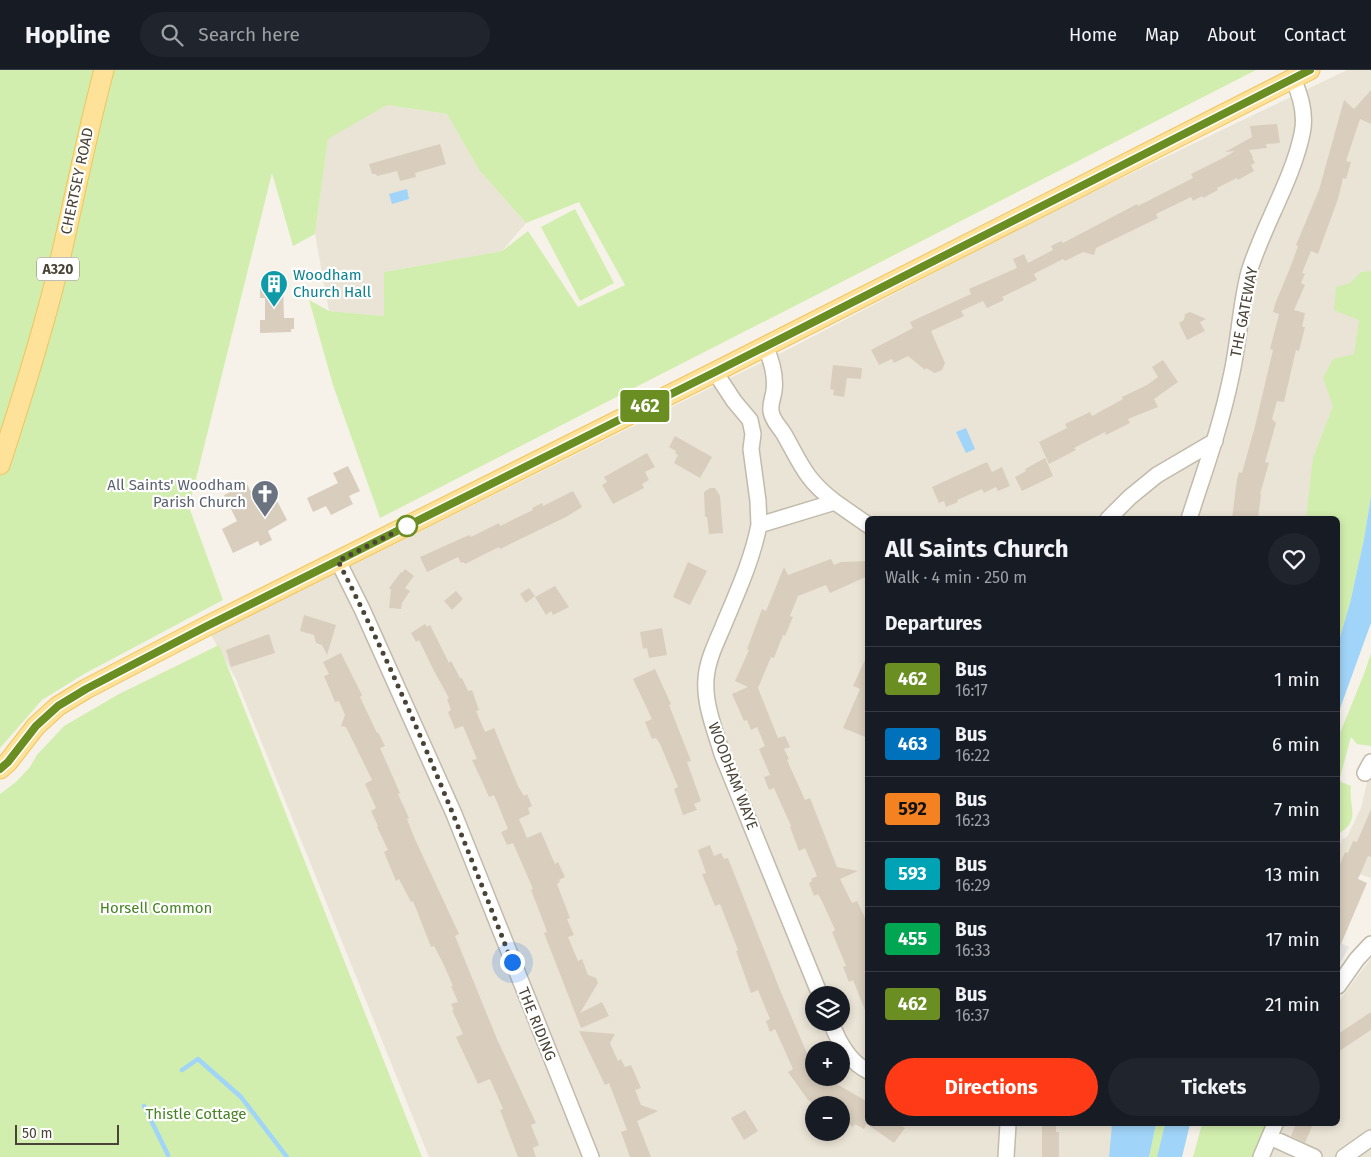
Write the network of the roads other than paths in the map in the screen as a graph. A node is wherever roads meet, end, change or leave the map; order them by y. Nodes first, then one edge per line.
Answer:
1 (104, 70) edge
2 (1310, 70) edge
3 (1293, 79) junction
4 (765, 346) junction
5 (715, 372) junction
6 (771, 412) junction
7 (750, 420) junction
8 (1215, 441) junction
9 (0, 465) edge
10 (835, 502) junction
11 (1111, 516) edge
12 (1190, 516) edge
13 (865, 524) edge
14 (759, 525) junction
15 (338, 561) junction
16 (0, 769) edge
17 (1371, 944) edge
18 (1340, 983) edge
19 (816, 986) edge
20 (836, 1031) edge
21 (865, 1069) edge
22 (1008, 1126) edge
23 (1272, 1130) edge
24 (1371, 1138) edge
25 (591, 1157) edge
26 (1006, 1157) edge
27 (1261, 1157) edge
28 (1314, 1157) edge
29 (1344, 1157) edge

1 - 9 main road, CHERTSEY ROAD / A320
2 - 3 main road
3 - 4 main road
3 - 8 street, THE GATEWAY
4 - 5 main road
4 - 6 street
5 - 7 street
5 - 15 main road
6 - 7 street
6 - 10 street
7 - 14 street, WOODHAM WAYE
8 - 11 street
8 - 12 street, THE GATEWAY
10 - 13 street
10 - 14 street
14 - 19 street, WOODHAM WAYE
15 - 16 main road
15 - 25 street, THE RIDING
17 - 18 street
20 - 21 street
22 - 26 street
23 - 27 street
23 - 28 street
24 - 29 street

